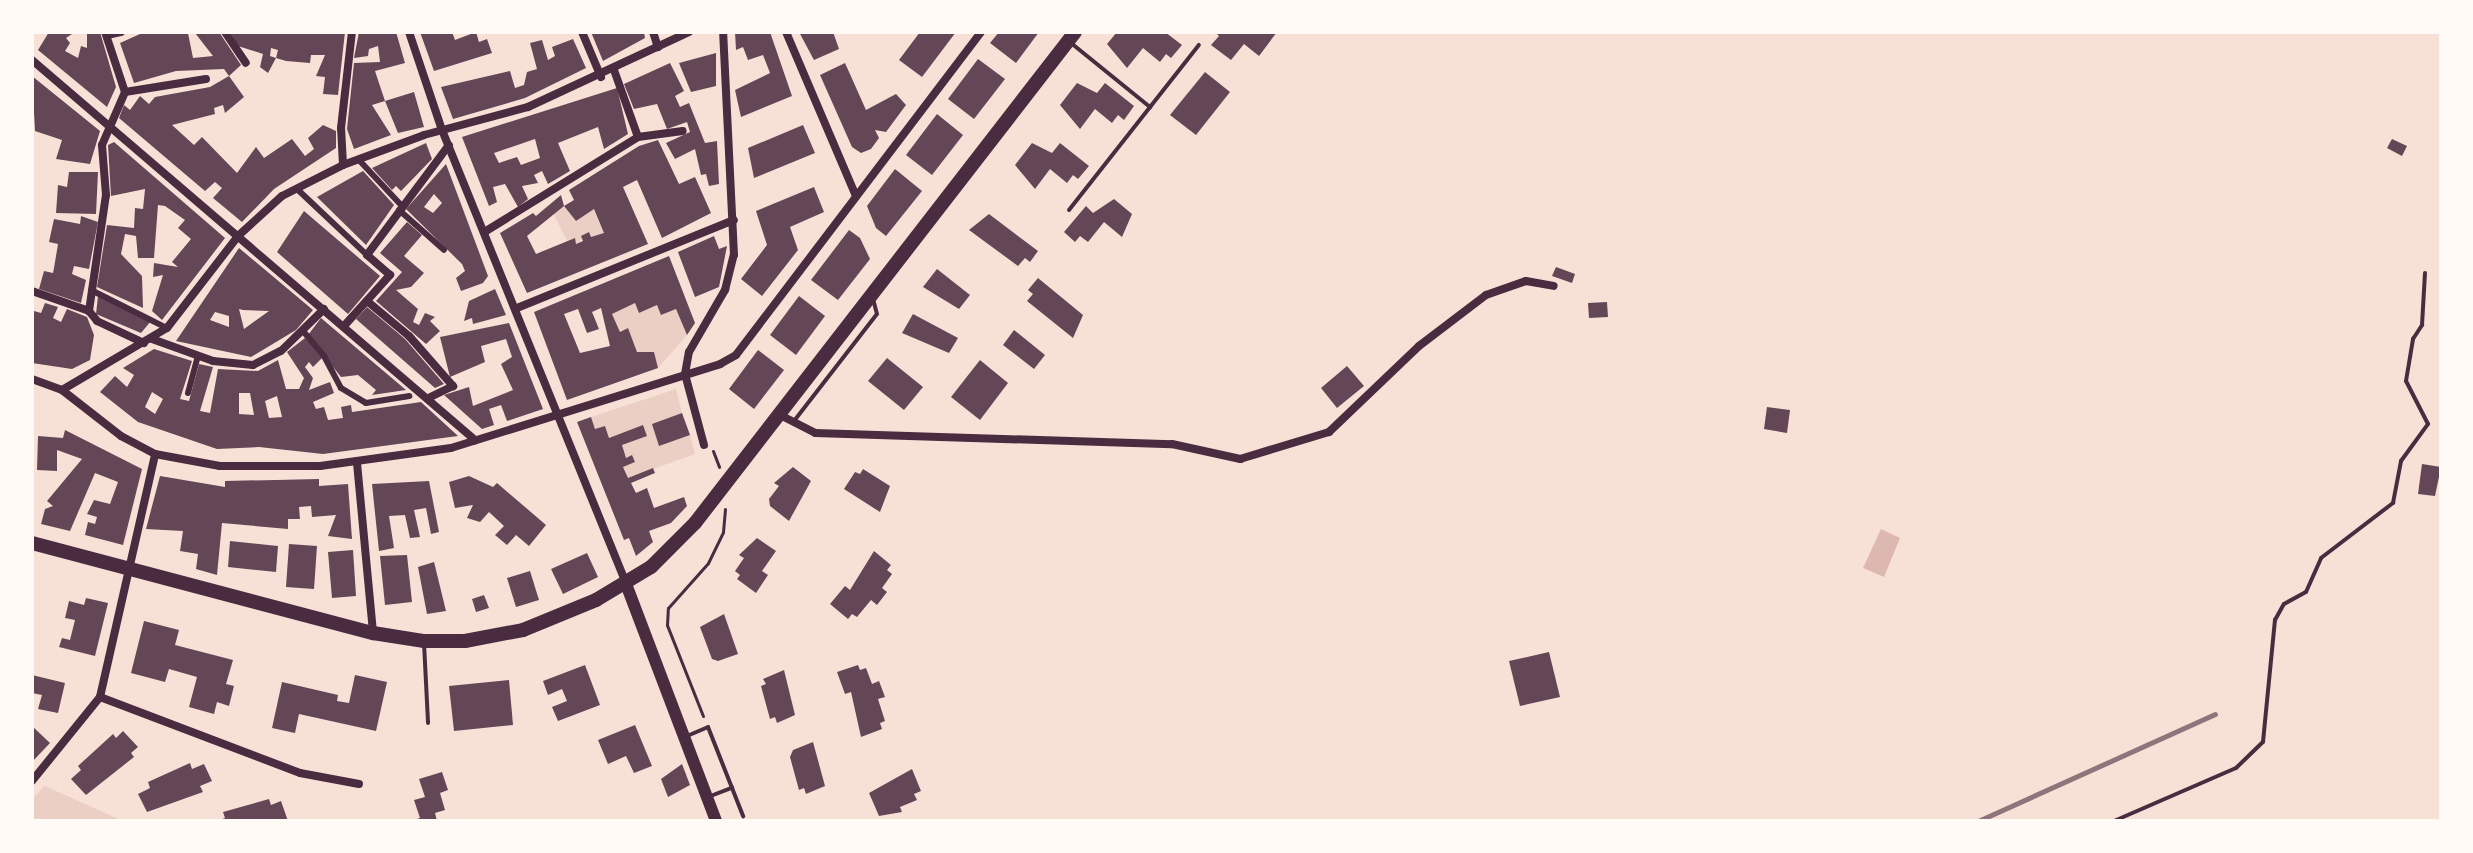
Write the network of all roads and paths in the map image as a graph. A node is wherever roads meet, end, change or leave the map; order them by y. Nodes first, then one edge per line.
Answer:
1 (121, 32) edge
2 (225, 32) edge
3 (352, 32) edge
4 (409, 32) edge
5 (582, 32) edge
6 (653, 32) edge
7 (689, 32) edge
8 (723, 32) edge
9 (786, 32) edge
10 (981, 32) edge
11 (106, 34) edge
12 (1071, 37) edge
13 (1199, 45) dead end
14 (658, 47) junction
15 (32, 60) edge
16 (246, 63) dead end
17 (614, 70) junction
18 (601, 77) junction
19 (206, 79) dead end
20 (125, 92) junction
21 (1150, 107) junction
22 (108, 125) junction
23 (442, 130) junction
24 (683, 131) dead end
25 (638, 137) junction
26 (449, 145) junction
27 (358, 159) junction
28 (343, 165) junction
29 (297, 189) junction
30 (856, 196) junction
31 (400, 208) junction
32 (1069, 210) dead end
33 (734, 220) junction
34 (486, 231) junction
35 (238, 236) junction
36 (444, 250) dead end
37 (367, 255) junction
38 (2425, 273) dead end
39 (1554, 286) dead end
40 (91, 290) junction
41 (32, 291) edge
42 (367, 301) junction
43 (517, 308) junction
44 (324, 309) junction
45 (89, 311) junction
46 (344, 326) junction
47 (167, 328) junction
48 (303, 331) junction
49 (148, 341) junction
50 (198, 356) junction
51 (685, 374) junction
52 (32, 379) edge
53 (62, 390) junction
54 (188, 393) dead end
55 (409, 396) dead end
56 (428, 398) junction
57 (560, 415) junction
58 (788, 419) junction
59 (475, 440) junction
60 (704, 445) dead end
61 (155, 454) junction
62 (357, 463) junction
63 (726, 506) dead end
64 (32, 543) edge
65 (128, 570) junction
66 (626, 584) junction
67 (373, 633) junction
68 (424, 641) junction
69 (100, 697) junction
70 (428, 723) dead end
71 (708, 727) junction
72 (685, 737) junction
73 (32, 781) edge
74 (359, 784) dead end
75 (732, 788) junction
76 (708, 797) junction
77 (743, 816) dead end
78 (716, 821) edge
79 (2114, 821) edge

1 - 11 street
2 - 16 street
3 - 28 street
4 - 23 street
5 - 18 street
6 - 14 street
7 - 14 street
8 - 33 street
9 - 30 street
10 - 30 street
11 - 20 street
12 - 21 lane
12 - 58 main road
13 - 21 lane
14 - 17 street
15 - 22 street
17 - 18 street
17 - 25 street
18 - 23 street
19 - 20 street
20 - 22 street
21 - 32 lane
22 - 35 street
22 - 40 street
23 - 26 street
23 - 27 street
24 - 25 street
25 - 34 street
26 - 31 street
26 - 34 street
27 - 28 street
27 - 31 street
28 - 29 street
29 - 35 street
29 - 37 street
30 - 51 street
31 - 36 street
31 - 37 street
33 - 43 street
33 - 51 street
34 - 43 street
35 - 44 street
35 - 47 street
37 - 42 street
38 - 79 lane
39 - 58 street
40 - 45 street
40 - 47 street
41 - 45 street
42 - 46 street
42 - 56 street
43 - 57 street
44 - 46 street
44 - 48 street
45 - 49 street
46 - 56 street
47 - 49 street
48 - 50 street
48 - 55 street
49 - 50 street
49 - 53 street
50 - 54 street
51 - 57 street
51 - 60 street
52 - 53 street
53 - 61 street
56 - 59 street
57 - 59 street
57 - 66 street
58 - 66 main road
59 - 62 street
61 - 62 street
61 - 65 street
62 - 67 street
63 - 71 path
64 - 65 main road
65 - 67 main road
65 - 69 street
66 - 68 main road
66 - 72 main road
67 - 68 main road
68 - 70 lane
69 - 73 street
69 - 74 street
71 - 72 lane
71 - 75 lane
72 - 76 main road
75 - 76 lane
75 - 77 lane
76 - 78 main road

